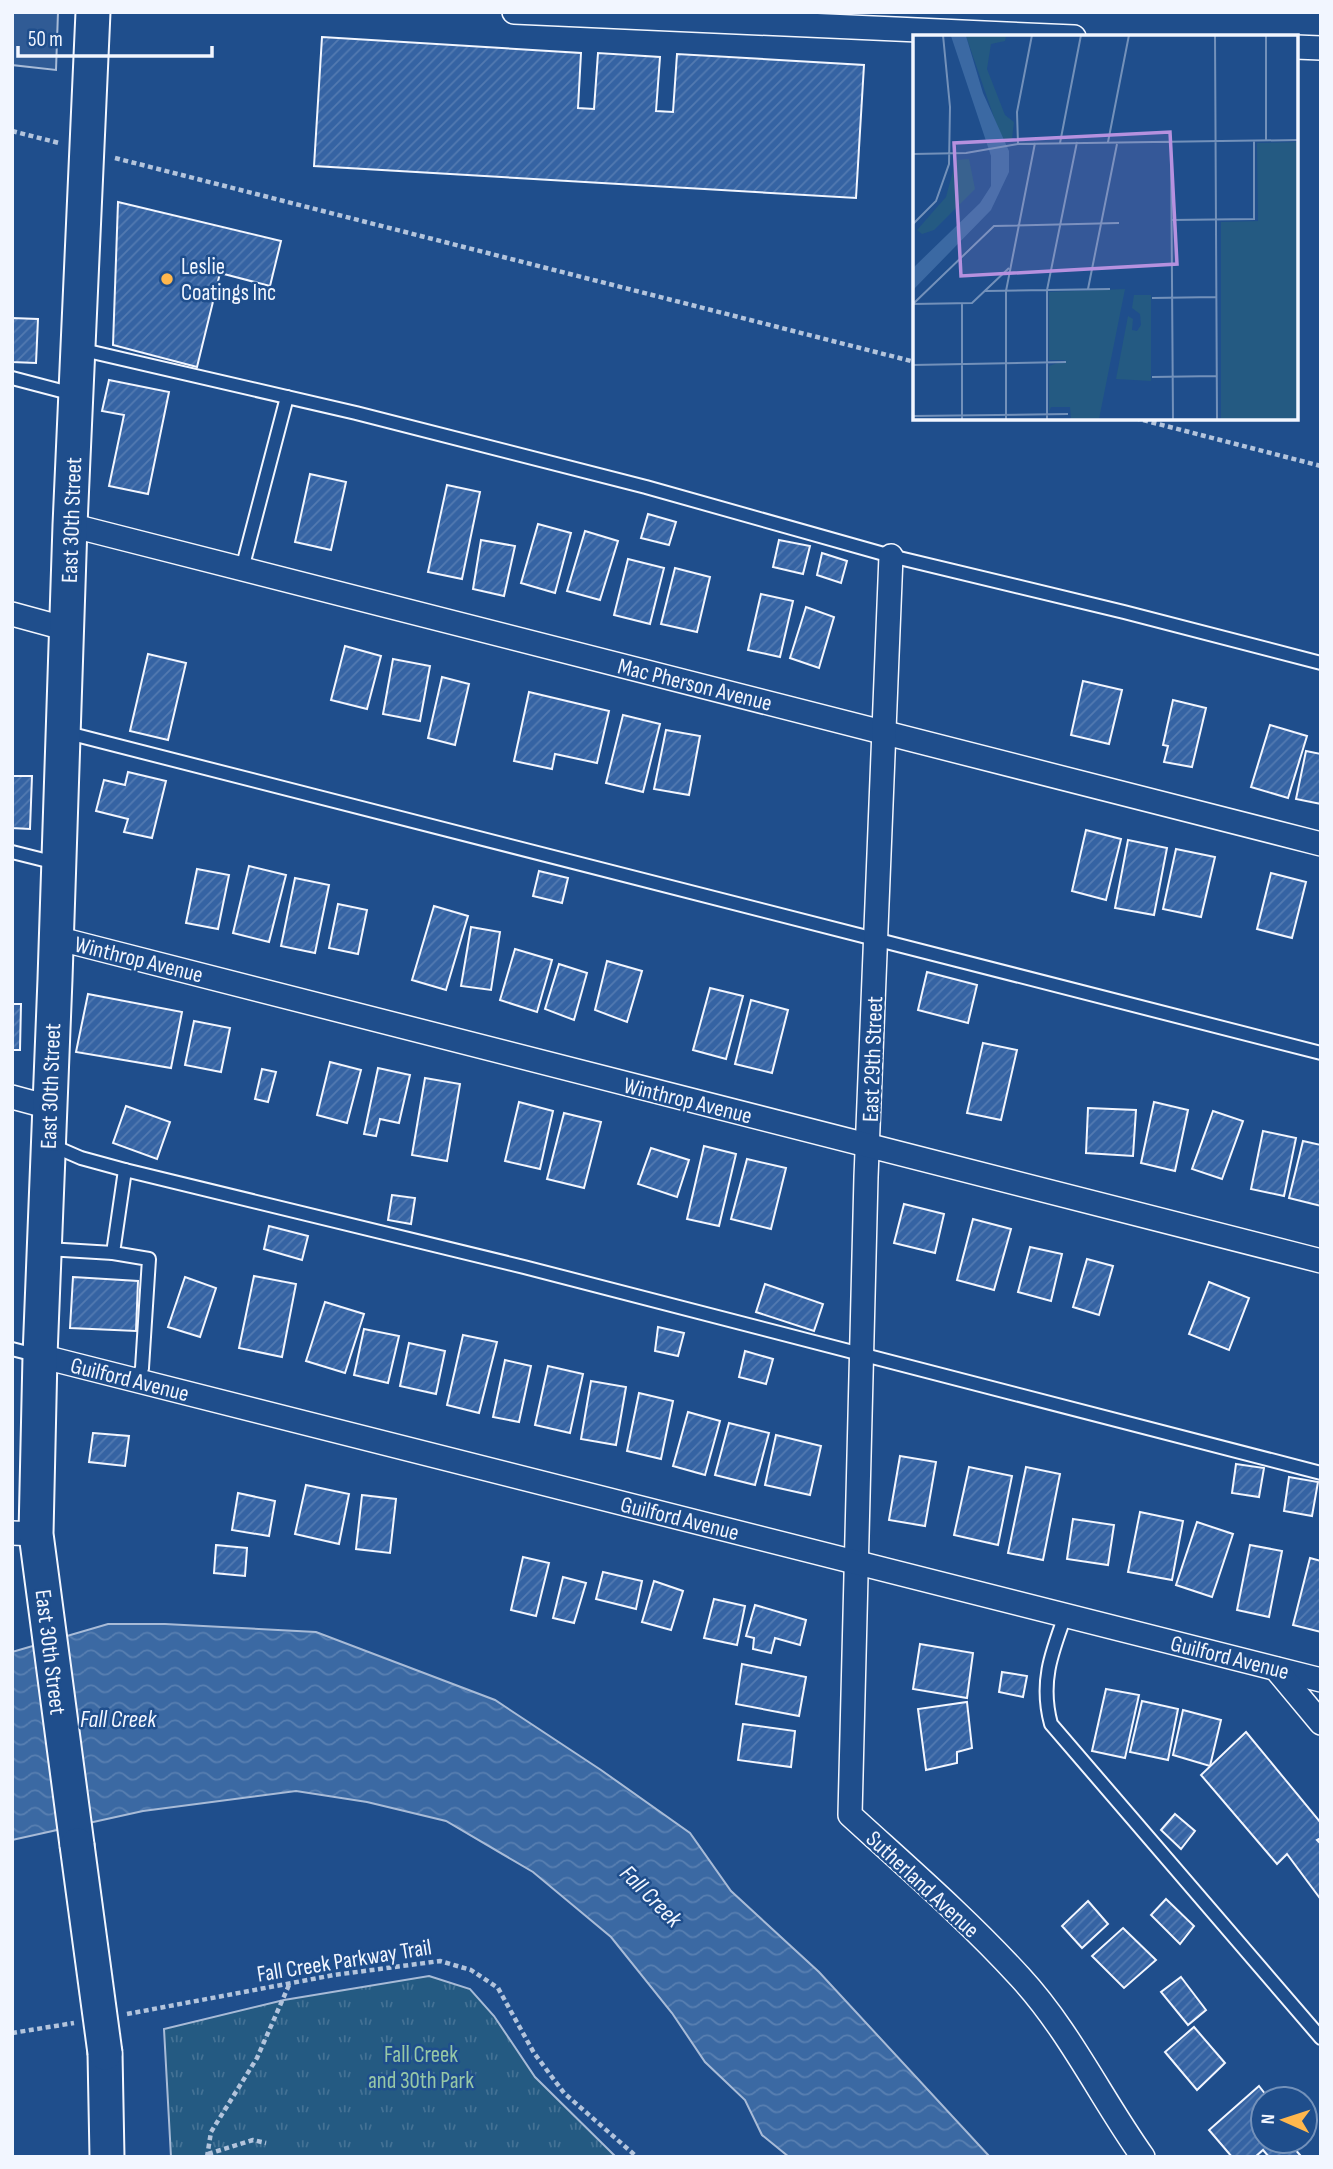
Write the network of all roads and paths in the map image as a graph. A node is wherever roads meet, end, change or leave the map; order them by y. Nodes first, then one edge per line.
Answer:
1 (93, 12) edge
2 (514, 12) edge
3 (881, 20) edge
4 (1051, 35) edge
5 (1298, 47) edge
6 (1321, 48) edge
7 (12, 131) edge
8 (59, 143) dead end
9 (115, 158) dead end
10 (78, 349) junction
11 (913, 361) edge
12 (12, 378) edge
13 (76, 394) junction
14 (287, 397) junction
15 (1143, 420) edge
16 (1321, 466) edge
17 (70, 525) junction
18 (891, 555) junction
19 (242, 569) junction
20 (12, 614) edge
21 (67, 629) junction
22 (1321, 663) edge
23 (63, 732) junction
24 (884, 732) junction
25 (1321, 844) edge
26 (12, 852) edge
27 (58, 864) junction
28 (56, 938) junction
29 (876, 940) junction
30 (1321, 1053) edge
31 (12, 1097) edge
32 (49, 1107) junction
33 (48, 1143) junction
34 (869, 1146) junction
35 (125, 1170) junction
36 (44, 1249) junction
37 (113, 1253) junction
38 (1321, 1261) edge
39 (26, 1353) edge
40 (862, 1354) junction
41 (137, 1381) junction
42 (1321, 1473) edge
43 (24, 1533) edge
44 (856, 1563) junction
45 (1065, 1616) junction
46 (1276, 1669) junction
47 (1321, 1680) edge
48 (1321, 1723) edge
49 (289, 1984) junction
50 (120, 2015) dead end
51 (79, 2022) dead end
52 (12, 2033) edge
53 (1321, 2038) edge
54 (266, 2143) dead end
55 (207, 2156) edge
56 (107, 2157) edge
57 (636, 2157) edge
58 (1143, 2157) edge

1 - 10 main road, East 30th Street
2 - 3 street
3 - 4 street
5 - 6 street
7 - 8 path
9 - 11 path
10 - 13 main road, East 30th Street
10 - 14 lane
12 - 13 lane
13 - 17 main road, East 30th Street
14 - 18 lane
14 - 19 lane
15 - 16 path
17 - 19 street, Mac Pherson Avenue
17 - 21 main road, East 30th Street
18 - 22 lane
18 - 24 street, East 29th Street
19 - 24 street, Mac Pherson Avenue
20 - 21 street
21 - 23 main road, East 30th Street
23 - 27 main road, East 30th Street
23 - 29 lane
24 - 25 street, Mac Pherson Avenue
24 - 29 street, East 29th Street
26 - 27 lane
27 - 28 main road, East 30th Street
28 - 32 main road, East 30th Street
28 - 34 street, Winthrop Avenue
29 - 30 lane
29 - 34 street, East 29th Street
31 - 32 street
32 - 33 main road, East 30th Street
33 - 35 lane
33 - 36 main road, East 30th Street
34 - 38 street, Winthrop Avenue
34 - 40 street, East 29th Street
35 - 37 lane
35 - 40 lane
36 - 37 lane
36 - 39 main road, East 30th Street
37 - 41 lane
39 - 41 street, Guilford Avenue
39 - 43 main road, East 30th Street
40 - 42 lane
40 - 44 street, East 29th Street
41 - 44 street, Guilford Avenue
43 - 56 main road, East 30th Street, bridge
44 - 45 street, Guilford Avenue
44 - 58 street, Sutherland Avenue
45 - 46 street, Guilford Avenue
45 - 53 lane
46 - 47 street, Guilford Avenue
46 - 48 street
49 - 50 path, Fall Creek Parkway Trail
49 - 55 path
49 - 57 path, Fall Creek Parkway Trail
51 - 52 path
54 - 55 path

